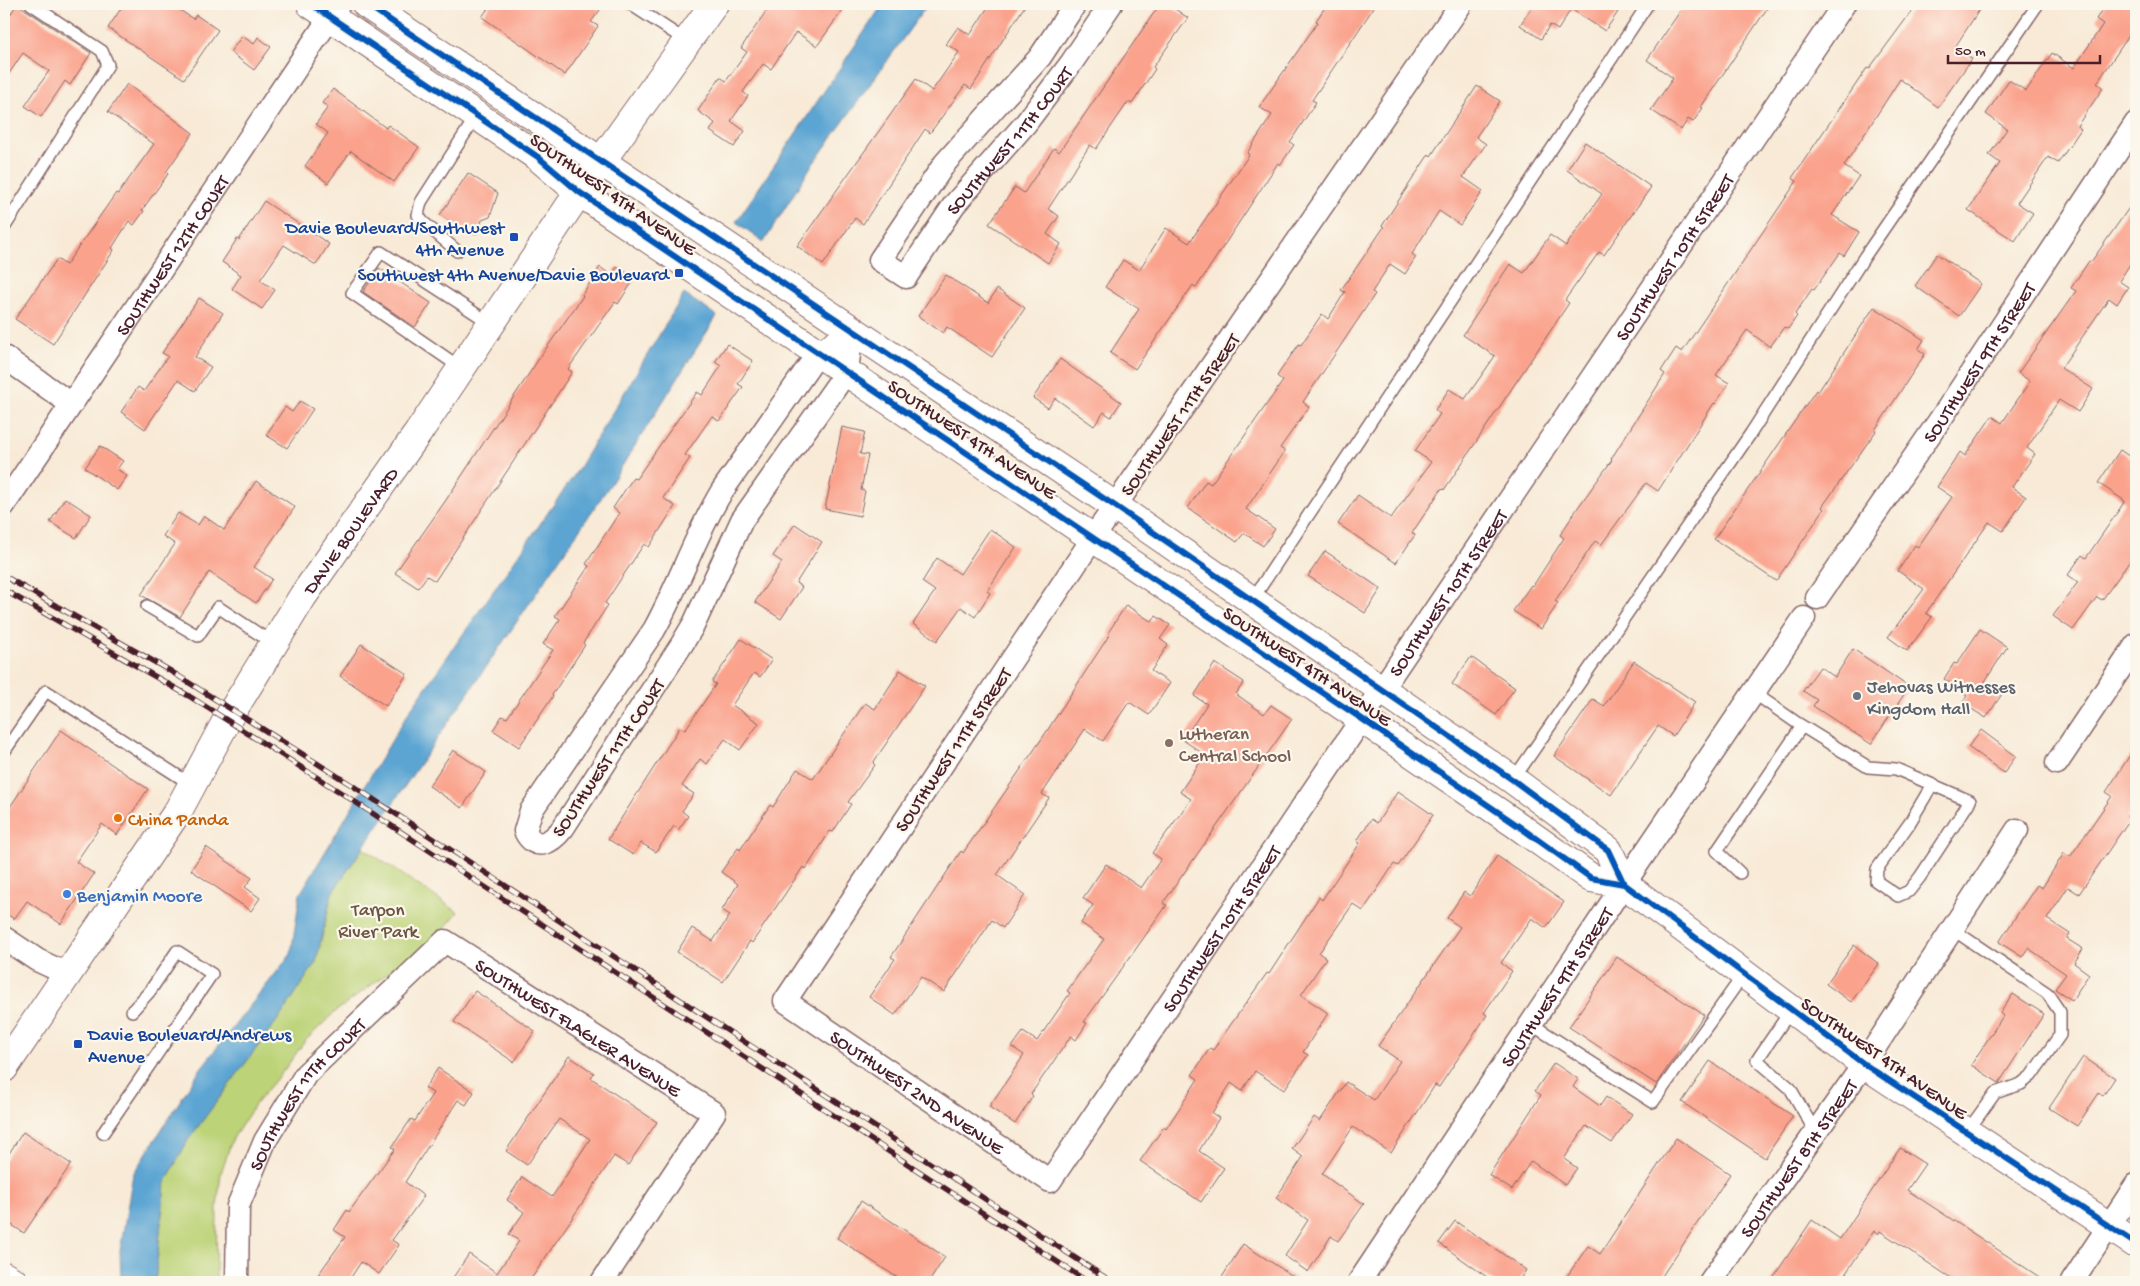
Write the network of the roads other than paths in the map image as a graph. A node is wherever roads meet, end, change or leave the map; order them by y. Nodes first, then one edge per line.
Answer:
1 (31, 4) edge
2 (366, 4) edge
3 (630, 4) edge
4 (714, 4) edge
5 (1075, 4) edge
6 (1111, 4) edge
7 (1461, 4) edge
8 (1648, 4) edge
9 (1844, 4) edge
10 (2038, 4) edge
11 (326, 8) edge
12 (688, 42) junction
13 (477, 115) junction
14 (2132, 137) edge
15 (602, 163) junction
16 (579, 192) junction
17 (4, 228) edge
18 (457, 251) dead end
19 (490, 323) junction
20 (852, 331) junction
21 (819, 352) junction
22 (4, 357) edge
23 (460, 368) junction
24 (847, 371) junction
25 (71, 404) junction
26 (4, 505) edge
27 (1115, 506) junction
28 (1093, 538) junction
29 (1817, 598) dead end
30 (1252, 600) junction
31 (147, 606) dead end
32 (1804, 618) dead end
33 (274, 644) junction
34 (2136, 645) edge
35 (1383, 690) junction
36 (1754, 694) junction
37 (1362, 719) junction
38 (1802, 726) junction
39 (4, 752) edge
40 (2057, 762) dead end
41 (1513, 780) junction
42 (192, 785) junction
43 (1932, 785) junction
44 (2017, 830) dead end
45 (1740, 873) dead end
46 (1624, 884) junction
47 (1952, 929) junction
48 (4, 938) edge
49 (444, 941) joint
50 (67, 974) junction
51 (1744, 974) junction
52 (785, 1001) joint
53 (1791, 1010) junction
54 (132, 1011) dead end
55 (1531, 1024) junction
56 (1864, 1064) junction
57 (4, 1068) edge
58 (1967, 1132) junction
59 (103, 1133) dead end
60 (1816, 1133) junction
61 (1050, 1181) joint
62 (2136, 1185) edge
63 (2109, 1226) junction
64 (2136, 1244) edge
65 (4, 1276) edge
66 (14, 1282) edge
67 (237, 1282) edge
68 (602, 1282) edge
69 (1359, 1282) edge
70 (1710, 1282) edge
71 (2072, 1282) edge

1 - 17 lane
2 - 15 main road, SOUTHWEST 4TH AVENUE
3 - 12 lane
4 - 12 main road, DAVIE BOULEVARD
5 - 6 street, SOUTHWEST 11TH COURT
7 - 27 street, SOUTHWEST 11TH STREET
8 - 30 lane
9 - 35 street, SOUTHWEST 10TH STREET
10 - 41 lane
11 - 13 main road, SOUTHWEST 4TH AVENUE
11 - 25 street, SOUTHWEST 12TH COURT
12 - 15 main road, DAVIE BOULEVARD
13 - 16 main road, SOUTHWEST 4TH AVENUE
13 - 18 lane
14 - 29 street, SOUTHWEST 9TH STREET
15 - 16 main road, DAVIE BOULEVARD
15 - 20 main road, SOUTHWEST 4TH AVENUE
16 - 19 main road, DAVIE BOULEVARD
16 - 21 main road, SOUTHWEST 4TH AVENUE
19 - 23 main road, DAVIE BOULEVARD
19 - 23 lane
20 - 21 street, SOUTHWEST 11TH COURT
20 - 24 street, SOUTHWEST 11TH COURT
20 - 27 main road, SOUTHWEST 4TH AVENUE
21 - 24 main road, SOUTHWEST 4TH AVENUE
21 - 24 street, SOUTHWEST 11TH COURT
22 - 25 street
23 - 33 main road, DAVIE BOULEVARD
24 - 28 main road, SOUTHWEST 4TH AVENUE
25 - 26 street, SOUTHWEST 12TH COURT
27 - 28 street, SOUTHWEST 11TH STREET
27 - 30 main road, SOUTHWEST 4TH AVENUE
28 - 37 main road, SOUTHWEST 4TH AVENUE
28 - 52 street, SOUTHWEST 11TH STREET
30 - 35 main road, SOUTHWEST 4TH AVENUE
31 - 33 lane
32 - 36 street, SOUTHWEST 9TH STREET
33 - 42 main road, DAVIE BOULEVARD
34 - 40 street
35 - 37 street, SOUTHWEST 10TH STREET
35 - 41 main road, SOUTHWEST 4TH AVENUE
36 - 38 lane
36 - 46 street, SOUTHWEST 9TH STREET
37 - 46 main road, SOUTHWEST 4TH AVENUE
37 - 61 street, SOUTHWEST 10TH STREET
38 - 43 lane
38 - 45 lane
39 - 42 lane
41 - 46 main road, SOUTHWEST 4TH AVENUE
42 - 50 main road, DAVIE BOULEVARD
43 - 43 lane
44 - 47 street, SOUTHWEST 8TH STREET
46 - 51 main road, SOUTHWEST 4TH AVENUE
46 - 55 street, SOUTHWEST 9TH STREET
47 - 56 street, SOUTHWEST 8TH STREET
47 - 58 lane
48 - 50 street
49 - 67 street, SOUTHWEST 11TH COURT
49 - 68 street, SOUTHWEST FLAGLER AVENUE
50 - 57 main road, DAVIE BOULEVARD
51 - 53 main road, SOUTHWEST 4TH AVENUE
51 - 55 lane
52 - 61 street, SOUTHWEST 2ND AVENUE
53 - 56 main road, SOUTHWEST 4TH AVENUE
53 - 60 lane
54 - 59 lane
55 - 69 street, SOUTHWEST 9TH STREET
56 - 58 main road, SOUTHWEST 4TH AVENUE
56 - 60 street, SOUTHWEST 8TH STREET
58 - 63 main road, SOUTHWEST 4TH AVENUE
60 - 70 street, SOUTHWEST 8TH STREET
62 - 63 street
63 - 64 main road, SOUTHWEST 4TH AVENUE
63 - 71 street
65 - 66 main road

